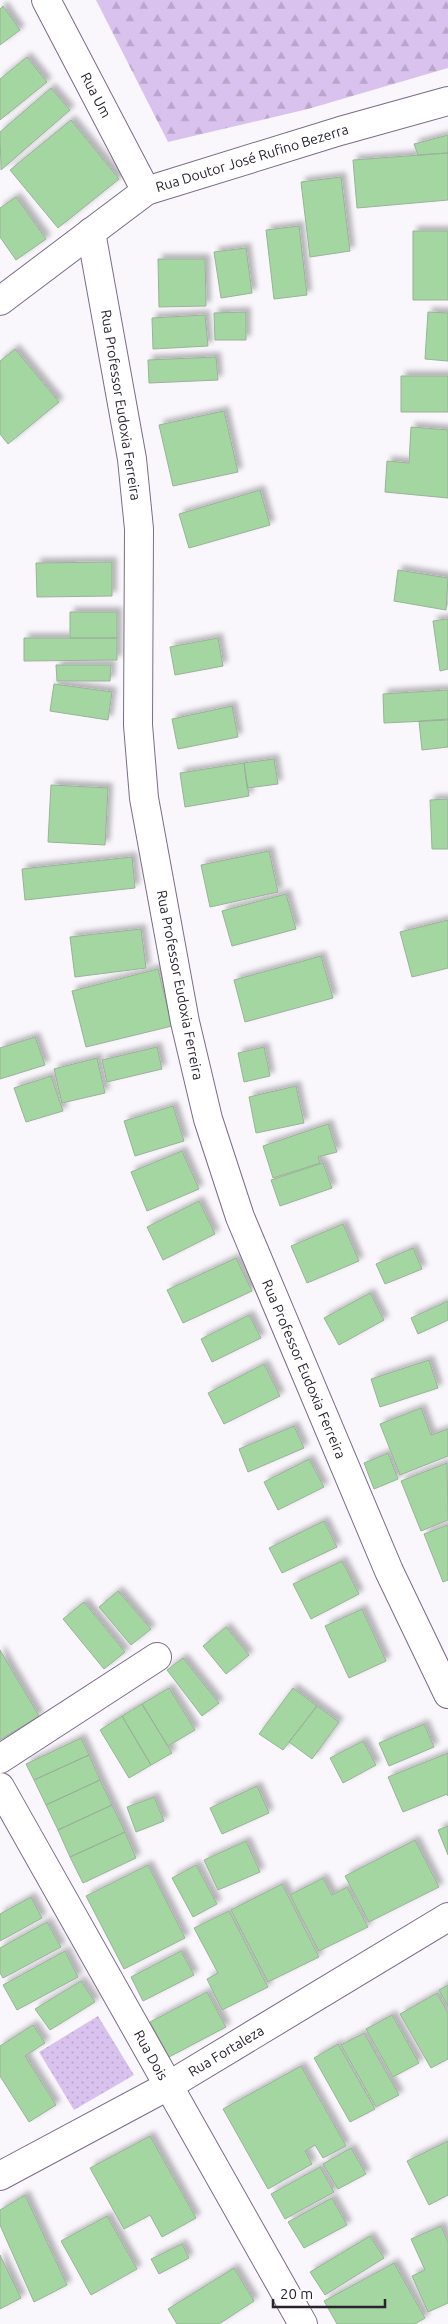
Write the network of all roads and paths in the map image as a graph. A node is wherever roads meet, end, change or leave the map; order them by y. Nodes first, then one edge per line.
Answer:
1 (46, 0) edge
2 (448, 101) edge
3 (146, 190) junction
4 (91, 232) junction
5 (0, 301) edge
6 (157, 1657) dead end
7 (448, 1694) edge
8 (0, 1759) edge
9 (0, 1787) edge
10 (448, 1917) edge
11 (168, 2086) junction
12 (0, 2176) edge
13 (303, 2324) edge

1 - 3 street, Rua Um
2 - 3 street, Rua Doutor José Rufino Bezerra
3 - 4 street, Rua Doutor José Rufino Bezerra
4 - 5 street, Rua Doutor José Rufino Bezerra
4 - 7 street, Rua Professor Eudoxia Ferreira
6 - 8 street
9 - 11 street, Rua Dois
10 - 11 street, Rua Fortaleza
11 - 12 street, Rua Fortaleza
11 - 13 street, Rua Dois

